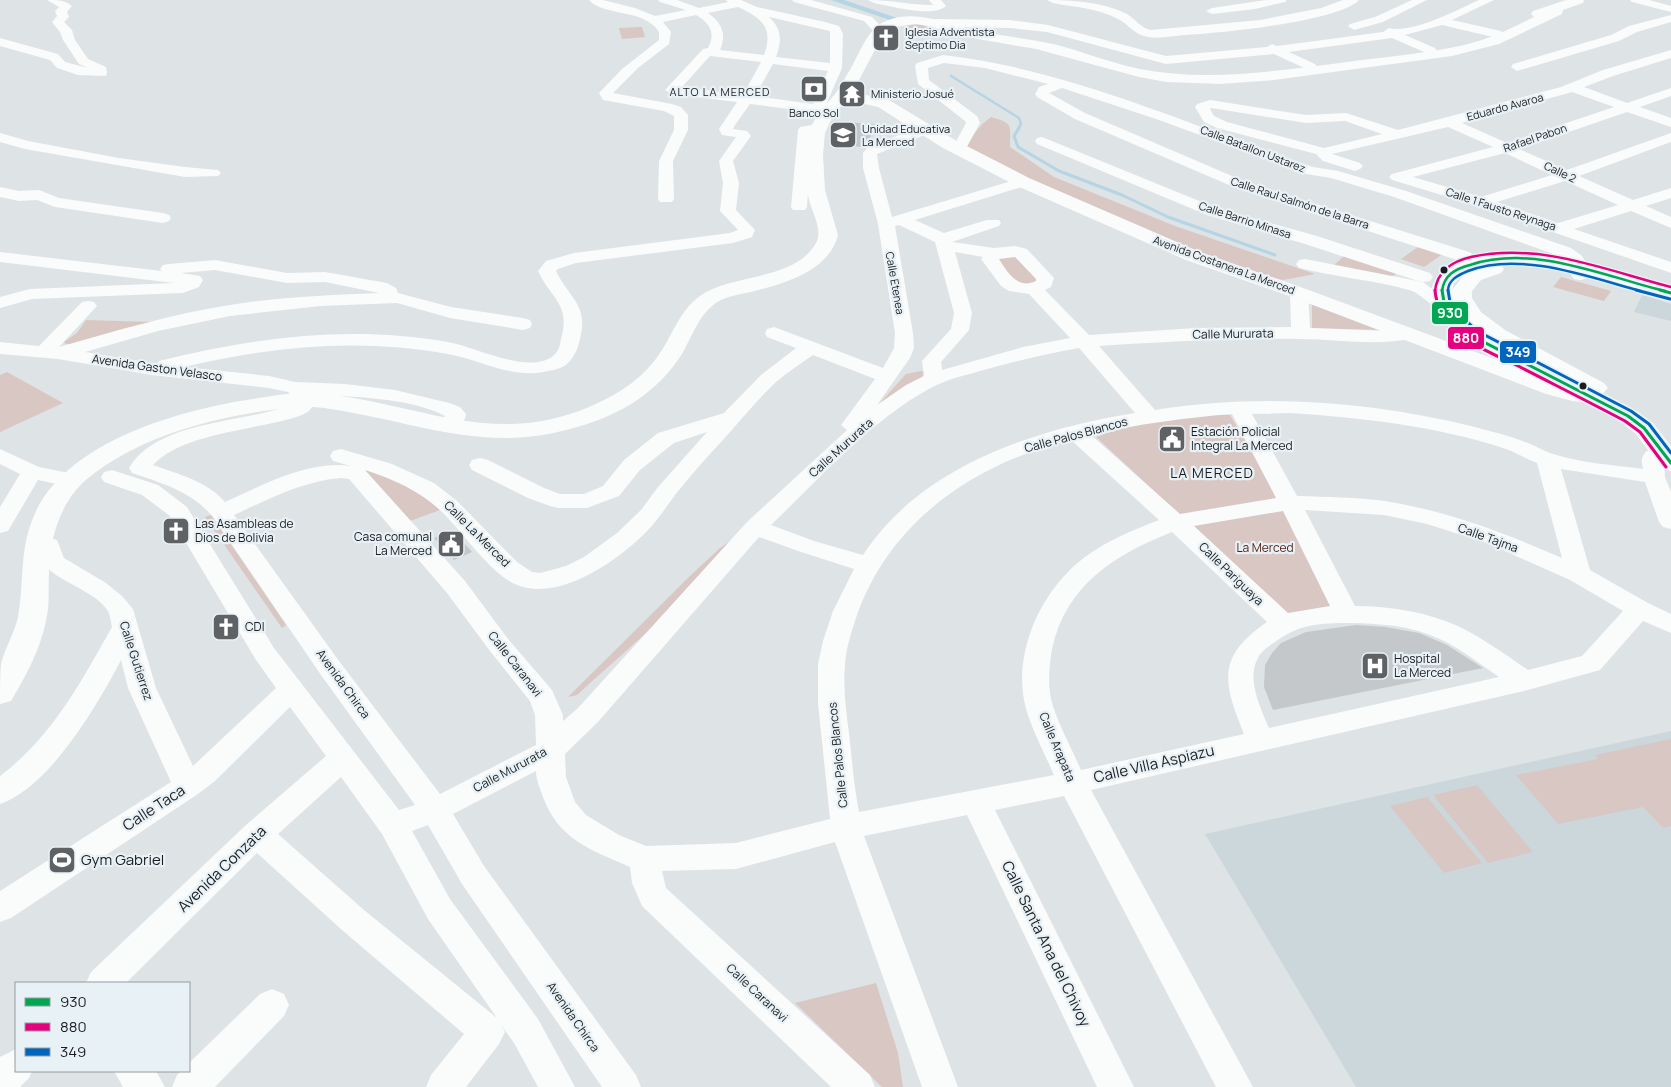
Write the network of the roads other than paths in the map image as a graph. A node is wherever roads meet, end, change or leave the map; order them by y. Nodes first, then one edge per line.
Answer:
1 (53, 0) edge
2 (595, 0) edge
3 (664, 0) edge
4 (798, 0) edge
5 (874, 0) edge
6 (935, 0) edge
7 (1053, 0) edge
8 (1281, 0) edge
9 (1353, 0) edge
10 (1420, 0) edge
11 (1488, 0) edge
12 (1636, 0) edge
13 (736, 1) edge
14 (859, 3) dead end
15 (1301, 3) dead end
16 (1565, 3) edge
17 (1671, 9) edge
18 (754, 10) junction
19 (1328, 10) junction
20 (699, 11) junction
21 (1197, 13) dead end
22 (1671, 18) edge
23 (654, 20) junction
24 (910, 21) junction
25 (1440, 21) junction
26 (936, 23) junction
27 (1255, 23) junction
28 (1368, 24) junction
29 (886, 27) junction
30 (1393, 34) junction
31 (1502, 35) junction
32 (1615, 38) junction
33 (1257, 41) junction
34 (0, 42) edge
35 (1633, 44) dead end
36 (1212, 45) junction
37 (1160, 47) dead end
38 (1652, 49) dead end
39 (1274, 50) junction
40 (713, 52) junction
41 (1435, 52) junction
42 (1671, 55) edge
43 (770, 59) junction
44 (1166, 60) junction
45 (1517, 67) dead end
46 (836, 68) junction
47 (1313, 69) junction
48 (1063, 83) junction
49 (1573, 88) junction
50 (1671, 92) edge
51 (843, 95) junction
52 (745, 100) junction
53 (1626, 107) junction
54 (824, 110) junction
55 (1449, 122) junction
56 (1671, 122) edge
57 (1188, 125) junction
58 (819, 128) junction
59 (927, 129) junction
60 (1396, 134) junction
61 (0, 137) edge
62 (1671, 137) edge
63 (1042, 141) dead end
64 (1141, 142) junction
65 (1124, 148) dead end
66 (1507, 148) junction
67 (959, 149) junction
68 (1329, 153) junction
69 (1107, 154) dead end
70 (1090, 160) junction
71 (1296, 166) junction
72 (213, 174) dead end
73 (1567, 175) junction
74 (1397, 177) junction
75 (1023, 182) junction
76 (1241, 185) junction
77 (0, 192) edge
78 (1671, 194) edge
79 (666, 199) dead end
80 (1481, 202) junction
81 (1633, 206) junction
82 (799, 207) dead end
83 (163, 218) dead end
84 (892, 222) junction
85 (992, 223) dead end
86 (1671, 223) edge
87 (1559, 228) junction
88 (944, 243) junction
89 (994, 254) junction
90 (0, 256) edge
91 (1476, 262) junction
92 (1305, 264) dead end
93 (1671, 268) edge
94 (1581, 272) junction
95 (141, 273) junction
96 (1421, 282) junction
97 (1034, 289) junction
98 (1299, 293) junction
99 (1671, 293) edge
100 (396, 298) junction
101 (1671, 298) edge
102 (0, 302) edge
103 (1443, 304) junction
104 (88, 306) dead end
105 (524, 324) dead end
106 (774, 333) dead end
107 (1301, 333) junction
108 (1407, 334) junction
109 (1084, 341) junction
110 (811, 347) junction
111 (0, 348) edge
112 (50, 353) junction
113 (152, 369) junction
114 (887, 377) junction
115 (935, 378) junction
116 (1589, 389) junction
117 (301, 394) junction
118 (1239, 408) junction
119 (1149, 416) junction
120 (731, 418) junction
121 (1076, 433) junction
122 (832, 454) junction
123 (0, 456) edge
124 (1666, 458) edge
125 (1547, 460) junction
126 (480, 465) dead end
127 (32, 472) junction
128 (309, 476) junction
129 (112, 477) dead end
130 (71, 480) junction
131 (166, 489) junction
132 (1290, 503) junction
133 (221, 512) junction
134 (1176, 522) junction
135 (1671, 522) edge
136 (0, 526) edge
137 (755, 527) junction
138 (39, 547) junction
139 (869, 565) junction
140 (1579, 574) junction
141 (1639, 609) junction
142 (1346, 613) junction
143 (1284, 624) junction
144 (1671, 624) edge
145 (124, 628) junction
146 (1524, 681) junction
147 (292, 689) junction
148 (0, 693) edge
149 (1260, 739) junction
150 (549, 750) junction
151 (344, 757) junction
152 (1072, 783) junction
153 (188, 786) junction
154 (0, 792) edge
155 (976, 802) junction
156 (435, 810) junction
157 (393, 825) junction
158 (846, 827) junction
159 (258, 834) junction
160 (644, 859) junction
161 (0, 908) edge
162 (104, 982) edge
163 (272, 1005) dead end
164 (15, 1067) edge
165 (133, 1072) edge
166 (0, 1082) edge
167 (147, 1087) edge
168 (190, 1087) edge
169 (444, 1087) edge
170 (557, 1087) edge
171 (623, 1087) edge
172 (857, 1087) edge
173 (940, 1087) edge
174 (1116, 1087) edge
175 (1235, 1087) edge

1 - 34 street
2 - 23 street
3 - 20 street
4 - 29 street
5 - 6 street
7 - 27 street
8 - 21 street
9 - 19 street
10 - 28 street
11 - 25 street
12 - 17 street
13 - 18 street
13 - 20 street
14 - 24 street
15 - 19 street
16 - 31 main road
18 - 43 street
18 - 46 street
19 - 27 street
19 - 28 street
20 - 23 street
20 - 40 street
22 - 32 street
23 - 79 street
24 - 26 main road
24 - 29 main road
25 - 30 street
25 - 31 street
26 - 44 street
26 - 47 main road
27 - 33 street
28 - 30 street
28 - 33 street
29 - 51 main road
30 - 39 street
30 - 41 street
31 - 41 main road
32 - 35 street
32 - 45 street
33 - 36 street
33 - 39 street
36 - 37 street
36 - 44 street
38 - 42 street
39 - 44 street
39 - 47 street
40 - 43 street
40 - 52 street
41 - 47 main road
42 - 49 street, Eduardo Avaroa
43 - 46 street
43 - 52 street
46 - 54 street
48 - 57 street, Calle Batallon Ustarez
48 - 64 street, Calle Raul Salmón de la Barra
48 - 67 street, Calle Batallon Ustarez
49 - 53 street
49 - 55 street, Eduardo Avaroa
50 - 53 street, Rafael Pabon
51 - 54 main road
51 - 59 main road, Avenida Costanera La Merced
52 - 54 street
52 - 113 street
53 - 56 street
53 - 66 street, Rafael Pabon
54 - 58 main road
55 - 60 street, Eduardo Avaroa
55 - 66 street, Calle 2
57 - 64 street
57 - 71 street, Calle Batallon Ustarez
58 - 82 street
58 - 117 main road
59 - 67 main road, Avenida Costanera La Merced
59 - 84 street, Calle Etenea
60 - 68 street, Eduardo Avaroa
60 - 68 street, Calle 1 Fausto Reynaga
61 - 72 street
62 - 73 street
63 - 70 street, Calle Barrio Minasa
64 - 65 street
64 - 76 street, Calle Raul Salmón de la Barra
66 - 73 street, Calle 2
66 - 74 street, Rafael Pabon
67 - 75 main road, Avenida Costanera La Merced
68 - 74 street, Calle 1 Fausto Reynaga
69 - 70 street
70 - 96 street, Calle Barrio Minasa
71 - 76 street
71 - 94 street, Calle Batallon Ustarez
73 - 80 street
73 - 81 street, Calle 2
74 - 80 street, Calle 1 Fausto Reynaga
75 - 84 street
75 - 98 main road, Avenida Costanera La Merced
76 - 91 street, Calle Raul Salmón de la Barra
77 - 83 street
78 - 81 street
80 - 87 street, Calle 1 Fausto Reynaga
81 - 86 street, Calle 2
81 - 87 street
84 - 88 street
84 - 114 street, Calle Etenea
85 - 88 street
87 - 93 street, Calle 1 Fausto Reynaga
88 - 89 street
88 - 115 street
89 - 97 street
89 - 97 street
90 - 95 street
91 - 94 main road
91 - 96 street
91 - 103 main road
91 - 116 main road
92 - 96 street
94 - 99 main road
94 - 101 main road
95 - 100 street
95 - 102 street
96 - 103 street
97 - 109 street
98 - 107 street
98 - 108 main road, Avenida Costanera La Merced
100 - 105 street
100 - 112 street
103 - 116 main road
104 - 112 street
106 - 110 street
107 - 108 street, Calle Mururata
107 - 109 street, Calle Mururata
108 - 116 main road, Avenida Costanera La Merced
109 - 115 street, Calle Mururata
109 - 119 street
110 - 114 street
110 - 120 street, Calle La Merced
111 - 112 street, Avenida Gaston Velasco
112 - 113 street, Avenida Gaston Velasco
113 - 117 street, Avenida Gaston Velasco
114 - 122 street, Calle Etenea
115 - 122 street, Calle Mururata
116 - 124 main road
117 - 130 main road
117 - 131 street, Avenida Chirca
118 - 119 street, Calle Palos Blancos
118 - 125 street, Calle Palos Blancos
118 - 132 street
119 - 121 street, Calle Palos Blancos
120 - 126 street
120 - 128 street, Calle La Merced
121 - 134 street, Calle Pariguaya
121 - 139 street, Calle Palos Blancos
122 - 137 street, Calle Mururata
123 - 127 street
124 - 125 street, Calle Palos Blancos
124 - 135 street
125 - 140 street
127 - 130 street
127 - 136 street
128 - 133 street, Calle Caranavi
128 - 150 street, Calle Caranavi
129 - 131 street, Avenida Chirca
130 - 138 main road
131 - 133 street, Avenida Chirca
131 - 147 street, Avenida Chirca
132 - 134 street, Calle Arapata
132 - 140 street, Calle Tajma
132 - 142 street
133 - 156 street, Avenida Chirca
134 - 143 street, Calle Pariguaya
134 - 152 street, Calle Arapata
137 - 139 street
137 - 150 street, Calle Mururata
138 - 145 street, Calle Gutierrez
138 - 148 main road
139 - 158 street, Calle Palos Blancos
140 - 141 street, Calle Tajma
141 - 144 street, Calle Tajma
141 - 146 street, Calle Villa Aspiazu
142 - 143 street
142 - 146 street
143 - 149 street
145 - 153 street, Calle Gutierrez
145 - 154 street
146 - 149 street, Calle Villa Aspiazu
147 - 151 street, Avenida Chirca
147 - 153 street, Calle Taca
149 - 152 street, Calle Villa Aspiazu
150 - 156 street, Calle Mururata
150 - 160 street, Calle Caranavi
151 - 157 street, Avenida Chirca
151 - 159 street, Avenida Conzata
152 - 155 street, Calle Villa Aspiazu
152 - 175 street, Calle Arapata
153 - 161 street, Calle Taca
155 - 158 street, Calle Villa Aspiazu
155 - 174 street, Calle Santa Ana del Chivoy
156 - 157 street, Calle Mururata
156 - 171 street, Avenida Chirca
157 - 170 street, Avenida Chirca
158 - 160 street, Calle Villa Aspiazu
158 - 173 street, Calle Palos Blancos
159 - 162 street, Avenida Conzata
159 - 169 street
160 - 172 street, Calle Caranavi
163 - 168 street
164 - 166 street
165 - 167 street

